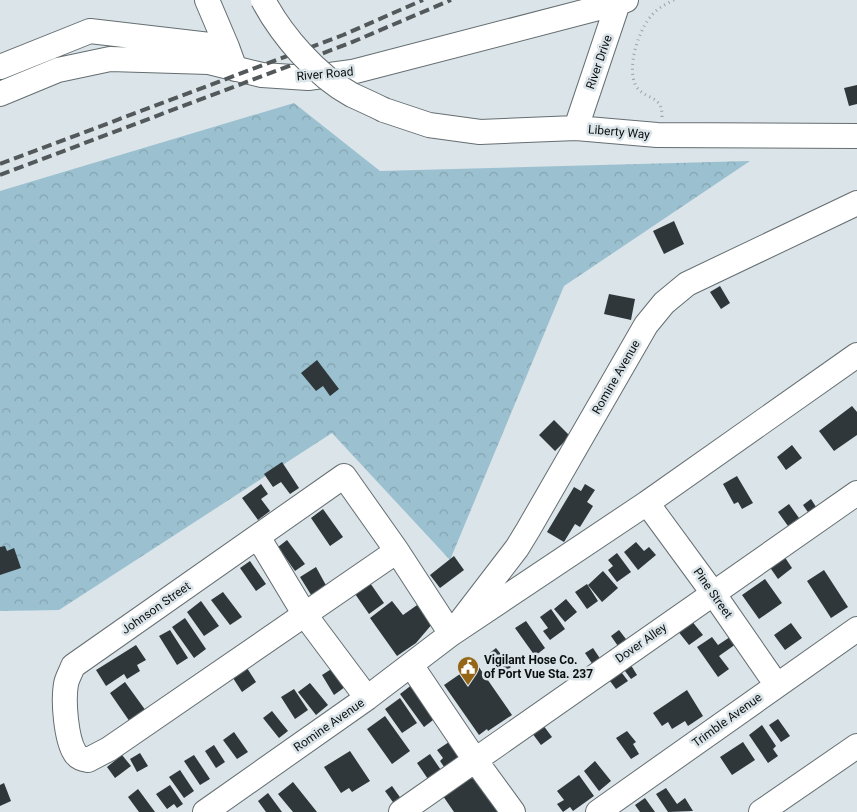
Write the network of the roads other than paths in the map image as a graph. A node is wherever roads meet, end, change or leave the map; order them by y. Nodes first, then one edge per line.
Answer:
1 (206, 0) edge
2 (263, 0) edge
3 (622, 2) edge
4 (227, 47) junction
5 (0, 67) edge
6 (235, 69) junction
7 (0, 94) edge
8 (576, 128) junction
9 (857, 136) edge
10 (857, 203) edge
11 (857, 355) edge
12 (857, 493) edge
13 (647, 503) junction
14 (258, 537) junction
15 (396, 551) junction
16 (713, 593) junction
17 (305, 615) junction
18 (857, 629) edge
19 (451, 634) junction
20 (411, 665) junction
21 (776, 684) junction
22 (367, 698) junction
23 (857, 746) edge
24 (475, 760) junction
25 (205, 812) edge
26 (401, 812) edge
27 (513, 812) edge
28 (598, 812) edge
29 (761, 812) edge

1 - 4 street
2 - 8 street, Liberty Way, bridge
3 - 6 street, River Road
3 - 8 street, River Drive
4 - 5 street
4 - 6 street
6 - 7 street, River Road
8 - 9 street, Liberty Way
10 - 19 street, Romine Avenue
11 - 13 street, Romine Avenue
12 - 16 street, Dover Alley
13 - 16 street, Pine Street
13 - 19 street, Romine Avenue
14 - 15 street, Johnson Street
14 - 17 street
14 - 17 street, Johnson Street
15 - 17 street
15 - 19 street
16 - 21 street, Pine Street
16 - 24 street, Dover Alley
17 - 22 street
18 - 21 street, Trimble Avenue
19 - 20 street, Romine Avenue
20 - 22 street, Romine Avenue
20 - 24 street
21 - 28 street, Trimble Avenue
22 - 25 street, Romine Avenue
23 - 29 street
24 - 26 street, Dover Alley
24 - 27 street

